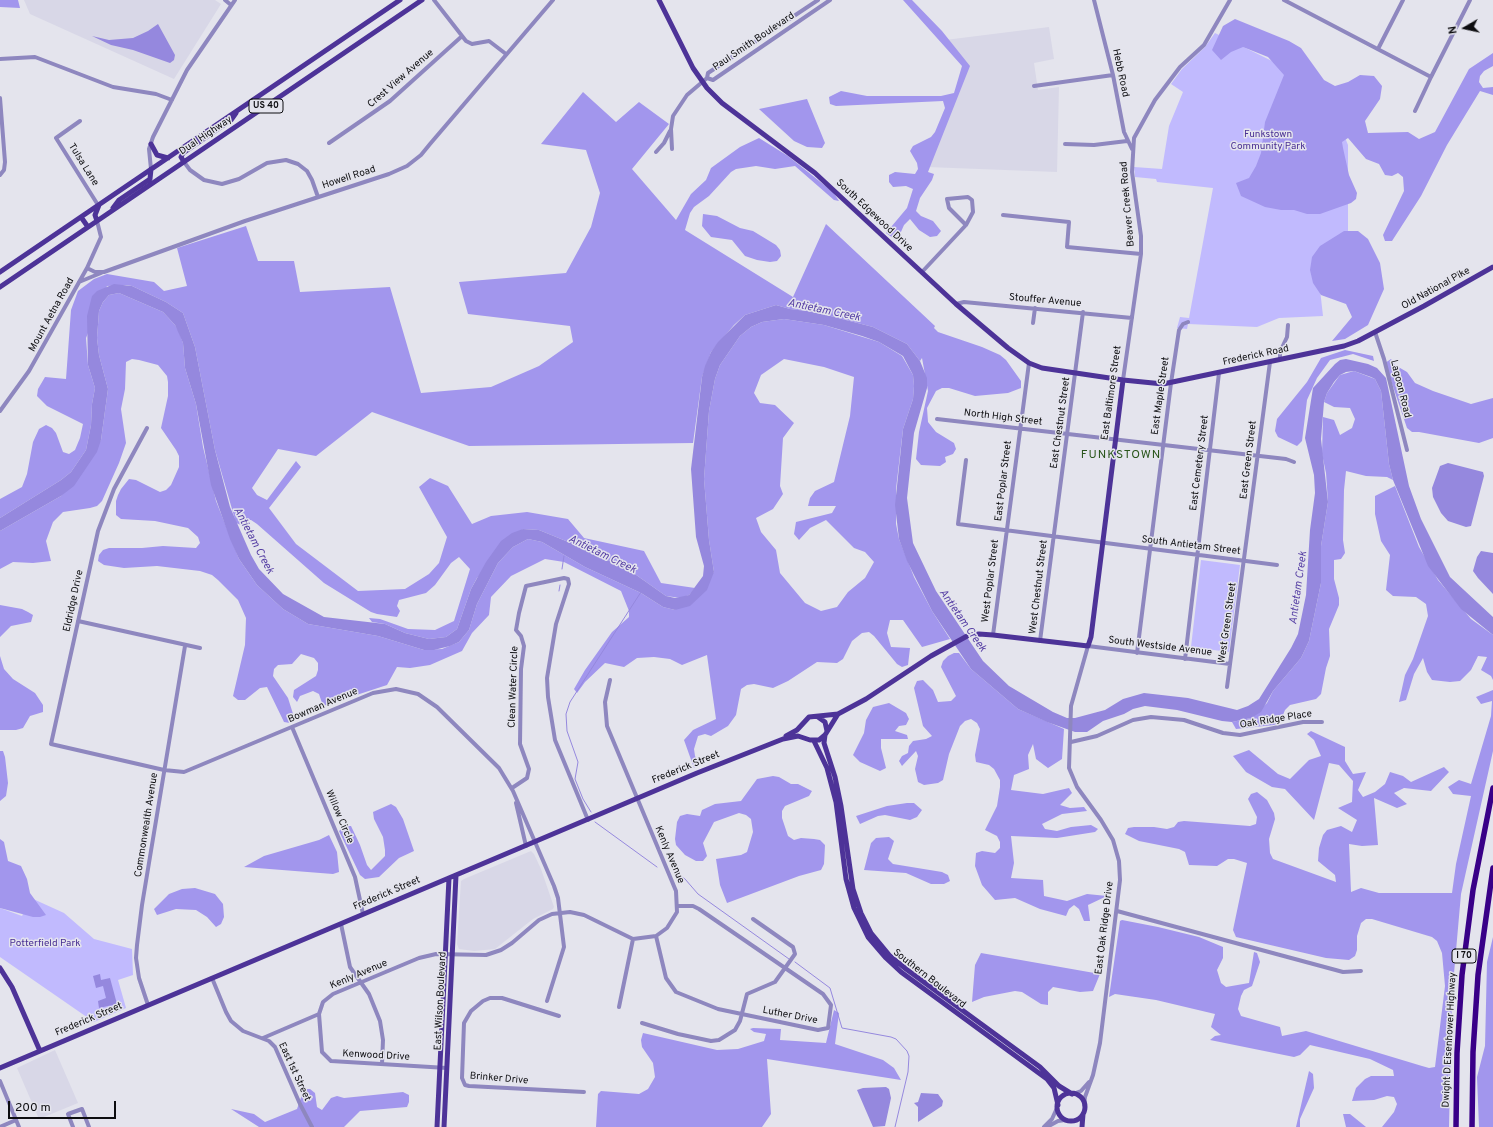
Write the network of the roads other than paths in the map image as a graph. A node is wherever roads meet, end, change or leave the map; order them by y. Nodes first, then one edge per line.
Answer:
1 (224, 0) edge
2 (235, 0) edge
3 (400, 0) edge
4 (422, 0) edge
5 (434, 0) edge
6 (553, 0) edge
7 (659, 0) edge
8 (818, 0) edge
9 (830, 0) edge
10 (1094, 0) edge
11 (1230, 0) edge
12 (1284, 0) edge
13 (1403, 0) edge
14 (1470, 0) edge
15 (232, 5) junction
16 (461, 37) junction
17 (1378, 49) junction
18 (506, 54) junction
19 (0, 58) edge
20 (1113, 75) junction
21 (1431, 77) junction
22 (705, 80) junction
23 (1034, 86) dead end
24 (0, 98) edge
25 (172, 100) junction
26 (237, 111) junction
27 (1415, 111) dead end
28 (1, 117) edge
29 (80, 121) dead end
30 (671, 129) junction
31 (1127, 141) junction
32 (329, 143) dead end
33 (151, 144) junction
34 (1065, 144) dead end
35 (672, 149) dead end
36 (1132, 149) junction
37 (656, 152) dead end
38 (168, 158) junction
39 (184, 162) junction
40 (151, 169) junction
41 (0, 175) edge
42 (318, 197) junction
43 (99, 204) junction
44 (110, 212) junction
45 (1003, 215) dead end
46 (81, 217) junction
47 (97, 221) junction
48 (966, 225) junction
49 (88, 227) junction
50 (1141, 254) junction
51 (1493, 267) edge
52 (87, 268) junction
53 (0, 272) edge
54 (104, 272) junction
55 (922, 272) junction
56 (79, 283) junction
57 (0, 287) edge
58 (956, 304) junction
59 (1035, 308) junction
60 (1084, 312) junction
61 (1132, 318) junction
62 (1188, 322) dead end
63 (1033, 323) dead end
64 (1288, 325) dead end
65 (1388, 325) joint
66 (1375, 332) junction
67 (1280, 359) junction
68 (1270, 362) junction
69 (1030, 363) junction
70 (1076, 373) junction
71 (1219, 373) junction
72 (1123, 380) junction
73 (1171, 383) junction
74 (0, 411) edge
75 (937, 419) dead end
76 (147, 428) dead end
77 (1019, 428) junction
78 (1067, 434) junction
79 (1115, 440) junction
80 (1163, 445) junction
81 (1210, 450) junction
82 (1408, 450) dead end
83 (1257, 456) junction
84 (966, 460) dead end
85 (1294, 462) dead end
86 (1006, 530) junction
87 (1054, 536) junction
88 (1103, 542) junction
89 (1150, 548) junction
90 (1197, 555) junction
91 (1244, 561) junction
92 (1277, 565) dead end
93 (78, 621) junction
94 (993, 635) junction
95 (1040, 641) junction
96 (185, 646) junction
97 (1088, 646) junction
98 (200, 648) dead end
99 (1137, 653) junction
100 (1184, 659) junction
101 (1230, 664) junction
102 (610, 680) dead end
103 (1227, 687) dead end
104 (838, 714) junction
105 (817, 716) junction
106 (1322, 722) dead end
107 (803, 723) junction
108 (292, 727) junction
109 (826, 734) junction
110 (807, 738) junction
111 (783, 739) junction
112 (814, 741) junction
113 (1071, 741) junction
114 (51, 744) joint
115 (164, 770) junction
116 (1493, 788) edge
117 (512, 790) junction
118 (637, 798) junction
119 (588, 820) junction
120 (535, 842) junction
121 (526, 846) junction
122 (1493, 868) edge
123 (456, 875) junction
124 (449, 878) junction
125 (448, 899) junction
126 (677, 906) junction
127 (1117, 911) junction
128 (560, 912) junction
129 (363, 914) junction
130 (753, 919) dead end
131 (454, 922) junction
132 (342, 924) junction
133 (656, 936) junction
134 (633, 939) junction
135 (445, 954) junction
136 (452, 955) junction
137 (0, 968) edge
138 (787, 968) junction
139 (1361, 970) dead end
140 (212, 978) junction
141 (360, 982) junction
142 (547, 1001) dead end
143 (148, 1005) junction
144 (619, 1007) dead end
145 (319, 1014) junction
146 (742, 1015) junction
147 (559, 1016) dead end
148 (642, 1023) dead end
149 (263, 1038) junction
150 (40, 1051) junction
151 (382, 1064) junction
152 (440, 1067) junction
153 (0, 1068) edge
154 (447, 1068) junction
155 (0, 1081) edge
156 (1091, 1081) junction
157 (584, 1092) dead end
158 (1072, 1094) junction
159 (1084, 1105) junction
160 (1058, 1106) junction
161 (1083, 1114) junction
162 (16, 1120) junction
163 (1066, 1120) junction
164 (0, 1127) edge
165 (19, 1127) edge
166 (73, 1127) edge
167 (89, 1127) edge
168 (312, 1127) edge
169 (438, 1127) edge
170 (444, 1127) edge
171 (1044, 1127) edge
172 (1047, 1127) edge
173 (1074, 1127) edge
174 (1082, 1127) edge
175 (1456, 1127) edge
176 (1472, 1127) edge

1 - 15 street
2 - 15 street
3 - 26 main road, Dual Highway / US 40
4 - 39 main road, Dual Highway / US 40
5 - 16 street
6 - 18 street, Howell Road
7 - 22 main road, South Edgewood Drive
8 - 22 street, Paul Smith Boulevard
9 - 22 street, Paul Smith Boulevard
10 - 20 street, Hebb Road
11 - 36 street, Beaver Creek Road
12 - 17 street
13 - 17 street
14 - 21 street
15 - 25 street
16 - 18 street
16 - 32 street, Crest View Avenue
17 - 21 street
18 - 42 street, Howell Road
19 - 25 street
20 - 23 street
20 - 31 street, Hebb Road
21 - 27 street
22 - 30 street, Paul Smith Boulevard
22 - 55 main road, South Edgewood Drive
24 - 28 street
25 - 33 street
26 - 38 main road, Dual Highway / US 40
26 - 39 main road
28 - 41 street
29 - 43 street, Tulsa Lane
30 - 35 street, Paul Smith Boulevard
30 - 37 street
31 - 34 street
31 - 36 street, Hebb Road
33 - 38 main road
33 - 40 street
36 - 50 street, Beaver Creek Road
38 - 40 main road, Dual Highway / US 40
39 - 42 street
39 - 44 main road, Dual Highway / US 40
40 - 43 main road, Dual Highway / US 40
40 - 44 main road
42 - 54 street, Howell Road
43 - 46 main road, Dual Highway / US 40
43 - 47 main road
44 - 47 main road, Dual Highway / US 40
45 - 50 street
46 - 49 main road
46 - 53 main road, Dual Highway / US 40
47 - 49 main road, Dual Highway / US 40
47 - 52 street, Mount Aetna Road
48 - 48 street
48 - 55 street
49 - 57 main road, Dual Highway / US 40
50 - 61 street, Beaver Creek Road
51 - 65 main road, Old National Pike
52 - 54 street
52 - 56 street, Mount Aetna Road
54 - 56 street, Howell Road
55 - 58 main road, South Edgewood Drive
56 - 74 street, Mount Aetna Road
58 - 59 street, Stouffer Avenue
58 - 69 main road, South Edgewood Drive
59 - 60 street, Stouffer Avenue
59 - 63 street
60 - 61 street, Stouffer Avenue
60 - 70 street, East Chestnut Street
61 - 72 street, East Baltimore Street
62 - 73 street, East Maple Street
64 - 67 street
65 - 66 main road, Frederick Road
66 - 67 main road, Frederick Road
66 - 82 street, Lagoon Road
67 - 68 main road, Frederick Road
68 - 71 main road, Frederick Road
68 - 83 street, East Green Street
69 - 70 main road, South Edgewood Drive
69 - 77 street, East Poplar Street
70 - 72 main road, South Edgewood Drive
70 - 78 street, East Chestnut Street
71 - 73 main road, Frederick Road
71 - 81 street, East Cemetery Street
72 - 73 main road, Frederick Road
72 - 79 main road, East Baltimore Street
73 - 80 street, East Maple Street
75 - 77 street, North High Street
76 - 93 street, Eldridge Drive
77 - 78 street, North High Street
77 - 86 street, East Poplar Street
78 - 79 street, North High Street
78 - 87 street, East Chestnut Street
79 - 80 street, North High Street
79 - 88 main road, East Baltimore Street
80 - 81 street, North High Street
80 - 89 street, East Maple Street
81 - 83 street, North High Street
81 - 90 street, East Cemetery Street
83 - 85 street, North High Street
83 - 91 street, East Green Street
84 - 86 street, South Antietam Street
86 - 87 street, South Antietam Street
86 - 94 street, West Poplar Street
87 - 88 street, South Antietam Street
87 - 95 street, West Chestnut Street
88 - 89 street, South Antietam Street
88 - 97 main road, East Baltimore Street
89 - 90 street, South Antietam Street
89 - 99 street, East Maple Street
90 - 91 street, South Antietam Street
90 - 100 street, East Cemetery Street
91 - 92 street, South Antietam Street
91 - 101 street, West Green Street
93 - 96 street
93 - 114 street, Eldridge Drive
94 - 95 main road
94 - 104 main road
95 - 97 main road
96 - 98 street
96 - 115 street, Commonwealth Avenue
97 - 99 street, South Westside Avenue
97 - 113 street, East Oak Ridge Drive
99 - 100 street, South Westside Avenue
100 - 101 street, South Westside Avenue
101 - 103 street, West Green Street
102 - 118 street, Kenly Avenue
104 - 105 main road
104 - 109 main road
105 - 107 main road
105 - 109 main road
106 - 113 street, Oak Ridge Place
107 - 110 main road
107 - 111 main road, Frederick Street
108 - 115 street, Bowman Avenue
108 - 117 street, Bowman Avenue
108 - 129 street, Willow Circle
109 - 112 main road
109 - 158 main road, Southern Boulevard
110 - 111 main road, Frederick Street
110 - 112 main road
111 - 118 main road, Frederick Street
112 - 160 main road, Southern Boulevard
113 - 127 street, East Oak Ridge Drive
114 - 115 street, Bowman Avenue
115 - 143 street, Commonwealth Avenue
116 - 175 highway, Dwight D Eisenhower Highway / I 70
117 - 119 street, Clean Water Circle
117 - 120 street, Bowman Avenue
117 - 121 street
118 - 119 main road, Frederick Street
118 - 126 street, Kenly Avenue
119 - 120 main road, Frederick Street
120 - 121 main road, Frederick Street
120 - 128 street, Bowman Avenue
121 - 123 main road, Frederick Street
122 - 176 highway, I 70
123 - 124 main road, Frederick Street
123 - 131 main road, East Wilson Boulevard
124 - 125 main road, East Wilson Boulevard
124 - 129 main road, Frederick Street
125 - 131 main road
125 - 135 main road, East Wilson Boulevard
126 - 133 street, Kenly Avenue
126 - 138 street, Luther Drive
127 - 139 street
127 - 156 street, East Oak Ridge Drive
128 - 134 street, Kenly Avenue
128 - 136 street, Kenly Avenue
128 - 142 street, Bowman Avenue
129 - 132 main road, Frederick Street
130 - 138 street
131 - 136 main road, East Wilson Boulevard
132 - 140 main road, Frederick Street
132 - 141 street
133 - 134 street, Kenly Avenue
133 - 146 street, Luther Drive
134 - 144 street
135 - 136 street, Kenly Avenue
135 - 141 street, Kenly Avenue
135 - 152 main road, East Wilson Boulevard
136 - 154 main road, East Wilson Boulevard
137 - 150 main road
138 - 146 street
138 - 146 street, Luther Drive
140 - 143 main road, Frederick Street
140 - 149 street, East 1st Street
141 - 145 street, Kenly Avenue
141 - 151 street
143 - 150 main road, Frederick Street
145 - 149 street
145 - 151 street, Kenwood Drive
146 - 148 street
147 - 157 street, Brinker Drive
149 - 168 street, East 1st Street
150 - 153 main road, Frederick Street
151 - 152 street, Kenwood Drive
152 - 154 street, Kenwood Drive
152 - 169 main road, East Wilson Boulevard
154 - 170 main road, East Wilson Boulevard
155 - 162 street
156 - 158 street
156 - 159 street, East Oak Ridge Drive
158 - 159 main road, Southern Boulevard
158 - 160 main road
159 - 161 main road
160 - 163 main road, Southern Boulevard
160 - 171 street
161 - 163 main road
161 - 174 main road
162 - 164 street
162 - 165 street
163 - 172 street
163 - 173 main road
166 - 167 street

